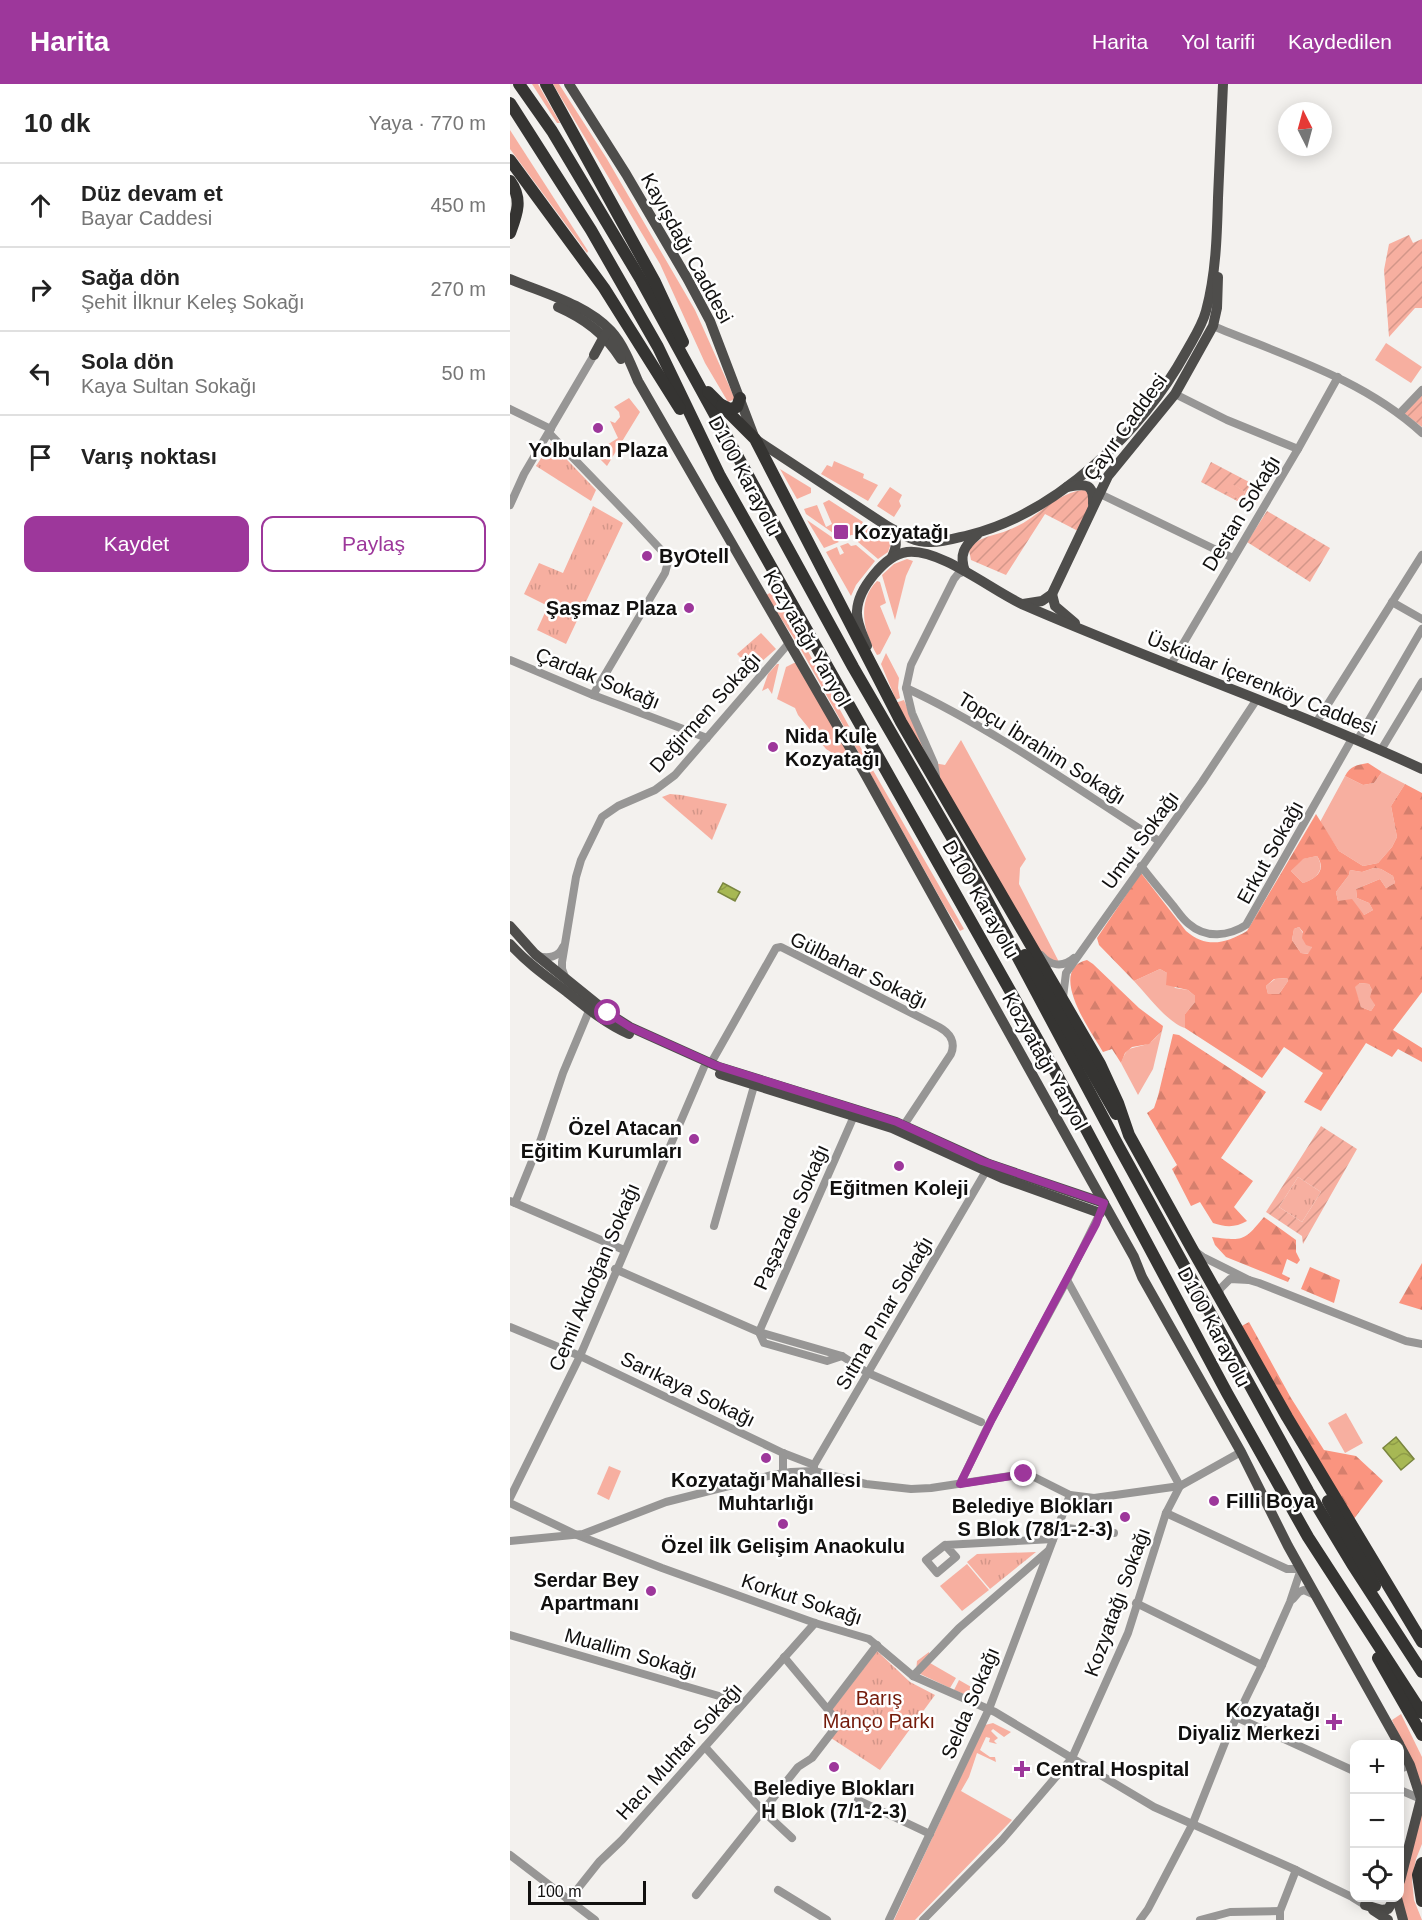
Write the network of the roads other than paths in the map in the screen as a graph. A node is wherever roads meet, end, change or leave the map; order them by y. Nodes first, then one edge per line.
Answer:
1 (519, 84) edge
2 (529, 84) edge
3 (546, 84) edge
4 (569, 84) edge
5 (1223, 84) edge
6 (510, 103) edge
7 (552, 131) junction
8 (510, 160) edge
9 (510, 181) edge
10 (510, 234) edge
11 (1216, 244) junction
12 (510, 279) edge
13 (510, 287) edge
14 (595, 322) junction
15 (1213, 326) junction
16 (605, 337) junction
17 (617, 352) junction
18 (594, 355) junction
19 (1338, 377) junction
20 (696, 380) junction
21 (638, 381) junction
22 (1422, 390) edge
23 (1175, 394) junction
24 (740, 398) junction
25 (718, 402) junction
26 (510, 410) edge
27 (1400, 413) junction
28 (550, 431) junction
29 (1422, 433) edge
30 (755, 439) junction
31 (1298, 449) junction
32 (720, 476) junction
33 (1065, 488) junction
34 (1096, 491) junction
35 (510, 505) edge
36 (887, 526) junction
37 (979, 533) junction
38 (1422, 555) edge
39 (892, 557) junction
40 (1233, 558) junction
41 (965, 571) junction
42 (1052, 594) junction
43 (1392, 602) junction
44 (1020, 604) junction
45 (1422, 619) edge
46 (1422, 629) edge
47 (1088, 633) junction
48 (789, 643) junction
49 (510, 660) edge
50 (1170, 666) junction
51 (876, 672) junction
52 (1422, 682) edge
53 (906, 688) junction
54 (593, 695) junction
55 (1257, 699) junction
56 (1316, 723) junction
57 (707, 738) junction
58 (1355, 738) junction
59 (1381, 750) junction
60 (1422, 768) edge
61 (938, 784) junction
62 (1159, 841) junction
63 (1141, 866) junction
64 (977, 881) junction
65 (510, 926) edge
66 (510, 944) edge
67 (1031, 944) junction
68 (564, 946) junction
69 (534, 952) junction
70 (1078, 955) junction
71 (567, 979) junction
72 (590, 999) junction
73 (1064, 1002) junction
74 (590, 1011) junction
75 (707, 1065) junction
76 (754, 1086) junction
77 (854, 1116) junction
78 (904, 1125) junction
79 (1130, 1135) junction
80 (986, 1172) junction
81 (513, 1202) edge
82 (1102, 1208) junction
83 (714, 1226) dead end
84 (1191, 1247) junction
85 (624, 1250) junction
86 (615, 1269) junction
87 (1067, 1280) junction
88 (1249, 1280) junction
89 (1219, 1297) junction
90 (510, 1327) edge
91 (759, 1332) junction
92 (1422, 1344) edge
93 (580, 1356) junction
94 (868, 1373) junction
95 (1287, 1417) junction
96 (981, 1422) dead end
97 (1241, 1452) junction
98 (783, 1453) junction
99 (814, 1468) junction
100 (783, 1473) junction
101 (960, 1484) junction
102 (1180, 1486) junction
103 (1070, 1495) junction
104 (510, 1498) edge
105 (510, 1503) edge
106 (1166, 1513) junction
107 (1058, 1527) junction
108 (1114, 1533) dead end
109 (577, 1535) junction
110 (1053, 1539) junction
111 (510, 1541) edge
112 (945, 1545) dead end
113 (1050, 1550) junction
114 (1301, 1569) junction
115 (1316, 1596) junction
116 (1290, 1602) junction
117 (1136, 1603) junction
118 (815, 1623) junction
119 (510, 1635) edge
120 (1422, 1642) edge
121 (877, 1645) junction
122 (1411, 1656) junction
123 (784, 1657) junction
124 (1262, 1665) junction
125 (1422, 1672) edge
126 (913, 1676) junction
127 (743, 1704) junction
128 (828, 1709) junction
129 (989, 1709) junction
130 (1236, 1717) junction
131 (1417, 1717) edge
132 (1422, 1735) edge
133 (1396, 1740) edge
134 (1422, 1744) edge
135 (705, 1747) junction
136 (1072, 1758) junction
137 (1405, 1767) edge
138 (1350, 1769) edge
139 (1404, 1792) edge
140 (1421, 1799) edge
141 (858, 1800) dead end
142 (763, 1811) junction
143 (1193, 1823) junction
144 (930, 1834) junction
145 (792, 1838) dead end
146 (510, 1855) edge
147 (1422, 1863) edge
148 (1404, 1865) edge
149 (1296, 1870) junction
150 (778, 1890) dead end
151 (696, 1894) dead end
152 (568, 1900) junction
153 (1422, 1901) edge
154 (1393, 1902) edge
155 (1397, 1902) edge
156 (1365, 1905) junction
157 (1148, 1909) junction
158 (1280, 1916) edge
159 (595, 1920) edge
160 (827, 1920) edge
161 (889, 1920) edge
162 (922, 1920) edge
163 (1140, 1920) edge
164 (1149, 1920) edge
165 (1200, 1920) edge
166 (1388, 1920) edge
167 (1402, 1920) edge

1 - 7 highway
2 - 7 highway
3 - 20 highway
4 - 24 main road, Kayışdağı Caddesi
5 - 11 main road, Çayır Caddesi
6 - 32 highway, D100 Karayolu
7 - 20 highway, D100 Karayolu
8 - 32 highway
9 - 10 highway
11 - 15 main road, Çayır Caddesi
11 - 33 main road, Çayır Caddesi
12 - 14 main road
13 - 14 main road
14 - 16 main road
14 - 18 main road
14 - 21 main road
15 - 19 street
15 - 23 main road, Çayır Caddesi
16 - 17 main road
16 - 18 main road
17 - 18 main road
17 - 21 main road
18 - 28 street
19 - 27 street
19 - 31 street, Destan Sokağı
20 - 25 highway
20 - 64 highway, D100 Karayolu
21 - 48 main road, Kozyatağı Yanyol
22 - 27 street
23 - 31 street
23 - 34 main road, Çayır Caddesi
24 - 25 highway
24 - 30 main road, Kayışdağı Caddesi
25 - 30 highway
26 - 28 street
27 - 29 street
28 - 35 street
28 - 54 street
30 - 36 main road, Çayır Caddesi
30 - 51 highway
31 - 40 street, Destan Sokağı
32 - 131 highway, D100 Karayolu
33 - 34 main road
33 - 37 main road, Çayır Caddesi
34 - 40 street
34 - 42 main road, Çayır Caddesi
36 - 37 main road, Çayır Caddesi
36 - 39 main road
37 - 41 main road
38 - 43 street
39 - 41 main road, Üsküdar İçerenköy Caddesi
39 - 51 main road
40 - 50 street, Destan Sokağı
41 - 44 main road, Üsküdar İçerenköy Caddesi
41 - 53 street
42 - 44 main road
42 - 47 main road, Üsküdar İçerenköy Caddesi
43 - 45 street
43 - 56 street
44 - 47 main road, Üsküdar İçerenköy Caddesi
46 - 58 street, Erkut Sokağı
47 - 50 main road, Üsküdar İçerenköy Caddesi
48 - 57 street, Değirmen Sokağı
48 - 82 main road, Kozyatağı Yanyol
49 - 54 street, Çardak Sokağı
50 - 55 main road, Üsküdar İçerenköy Caddesi
51 - 61 highway
52 - 59 street
53 - 61 street
53 - 62 street, Topçu İbrahim Sokağı
54 - 57 street, Çardak Sokağı
55 - 56 main road, Üsküdar İçerenköy Caddesi
55 - 62 street, Umut Sokağı
56 - 58 main road, Üsküdar İçerenköy Caddesi
57 - 68 street, Değirmen Sokağı
58 - 59 main road, Üsküdar İçerenköy Caddesi
58 - 63 street, Erkut Sokağı
59 - 60 main road, Üsküdar İçerenköy Caddesi
61 - 67 highway
62 - 63 street, Umut Sokağı
63 - 70 street, Umut Sokağı
64 - 79 highway
64 - 122 highway, D100 Karayolu
65 - 69 main road
66 - 69 street
66 - 74 main road
67 - 70 street
67 - 73 highway
68 - 69 street
68 - 71 street, Değirmen Sokağı
69 - 71 main road
70 - 73 street, Umut Sokağı
71 - 72 main road
72 - 74 street
72 - 75 main road
73 - 79 highway
74 - 75 main road
74 - 81 street
75 - 76 main road
75 - 78 main road
75 - 78 street, Gülbahar Sokağı
75 - 85 street, Cemil Akdoğan Sokağı
76 - 77 main road
76 - 83 street
77 - 80 main road
77 - 91 street, Paşazade Sokağı
78 - 82 main road
79 - 84 highway
80 - 82 main road
80 - 94 street, Sıtma Pınar Sokağı
81 - 85 street
82 - 87 street
82 - 97 main road, Kozyatağı Yanyol
84 - 88 street
84 - 89 highway
85 - 86 street, Cemil Akdoğan Sokağı
86 - 91 street
86 - 93 street, Cemil Akdoğan Sokağı
87 - 101 street
87 - 102 street
88 - 89 street
88 - 92 street
89 - 95 highway
90 - 93 street, Sarıkaya Sokağı
91 - 94 street
93 - 98 street, Sarıkaya Sokağı
93 - 104 street, Cemil Akdoğan Sokağı
94 - 96 street
94 - 99 street, Sıtma Pınar Sokağı
95 - 120 highway
95 - 122 highway
97 - 102 street
97 - 114 main road, Kozyatağı Yanyol
98 - 99 street, Sarıkaya Sokağı
98 - 100 street
99 - 100 street
99 - 101 street
100 - 109 street
101 - 103 street
102 - 103 street
102 - 106 street, Kozyatağı Sokağı
103 - 107 street, Selda Sokağı
105 - 109 street, Korkut Sokağı
106 - 114 street
106 - 117 street, Kozyatağı Sokağı
107 - 108 street
107 - 110 street, Selda Sokağı
109 - 111 street
109 - 118 street, Korkut Sokağı
110 - 112 street
110 - 113 street, Selda Sokağı
113 - 126 street
113 - 129 street, Selda Sokağı
114 - 115 main road, Kozyatağı Yanyol
114 - 116 street
115 - 116 street
115 - 133 main road
116 - 124 street
117 - 124 street
117 - 136 street, Kozyatağı Sokağı
118 - 121 street, Korkut Sokağı
118 - 123 street, Hacı Muhtar Sokağı
119 - 127 street, Muallim Sokağı
121 - 126 street, Korkut Sokağı
121 - 128 street
122 - 125 highway, D100 Karayolu
123 - 127 street, Hacı Muhtar Sokağı
123 - 128 street
124 - 130 street
126 - 129 street, Korkut Sokağı
127 - 135 street, Hacı Muhtar Sokağı
128 - 142 street
129 - 136 street, Korkut Sokağı
129 - 144 street, Selda Sokağı
130 - 138 street
130 - 143 street
131 - 132 highway
131 - 134 highway
135 - 142 street
135 - 152 street, Hacı Muhtar Sokağı
136 - 143 street, Korkut Sokağı
136 - 162 street, Kozyatağı Sokağı
137 - 140 main road
139 - 140 street
140 - 148 main road
141 - 144 street
142 - 145 street
142 - 151 street
143 - 149 street, Korkut Sokağı
143 - 157 street
144 - 161 street, Selda Sokağı
146 - 152 street
147 - 153 highway
149 - 156 street, Korkut Sokağı
149 - 158 street
150 - 160 street
152 - 159 street
154 - 156 main road
155 - 167 main road
156 - 166 main road
157 - 163 street
157 - 164 street
158 - 165 street

